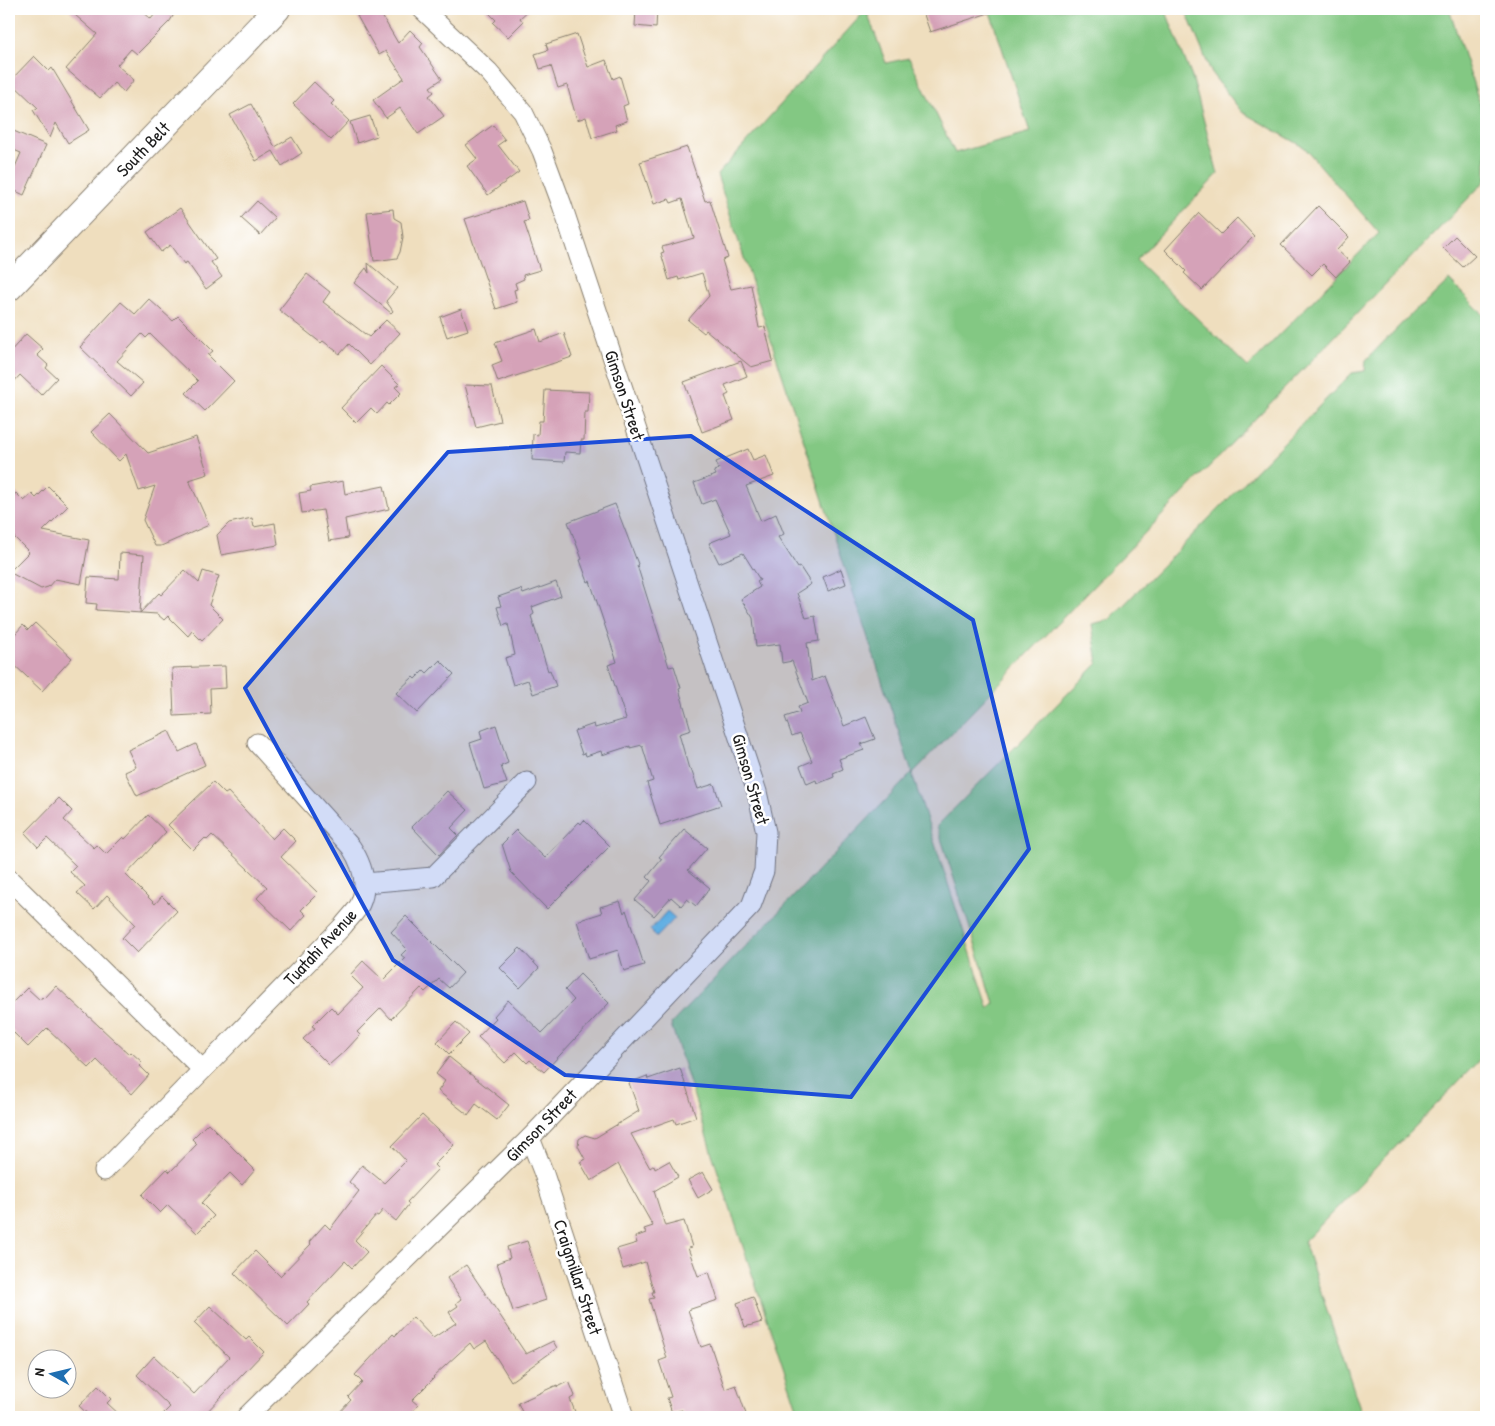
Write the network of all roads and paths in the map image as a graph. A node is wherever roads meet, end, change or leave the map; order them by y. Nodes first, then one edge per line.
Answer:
1 (277, 9) edge
2 (422, 9) edge
3 (9, 288) edge
4 (257, 743) dead end
5 (527, 782) dead end
6 (9, 879) edge
7 (365, 883) junction
8 (202, 1069) junction
9 (530, 1138) junction
10 (104, 1171) dead end
11 (246, 1417) edge
12 (624, 1417) edge

1 - 3 street, South Belt
2 - 9 street, Gimson Street
4 - 7 street
5 - 7 street
6 - 8 street
7 - 8 street, Tuatahi Avenue
8 - 10 street, Tuatahi Avenue
9 - 11 street, Gimson Street
9 - 12 street, Craigmillar Street

